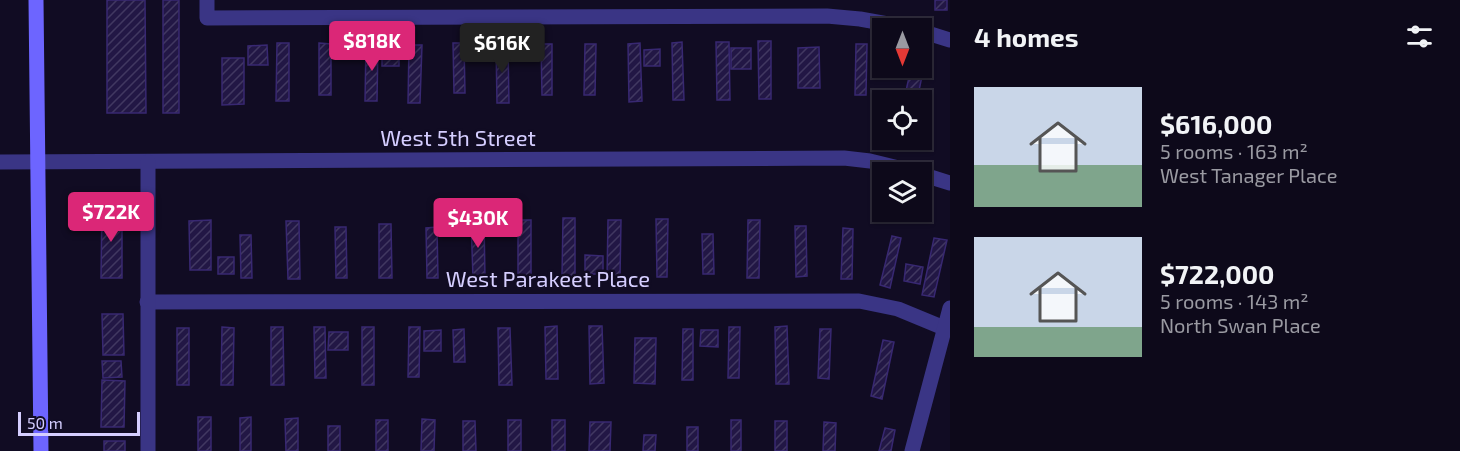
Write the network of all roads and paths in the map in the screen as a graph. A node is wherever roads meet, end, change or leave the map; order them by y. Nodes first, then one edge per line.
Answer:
1 (36, 0) edge
2 (207, 0) edge
3 (872, 21) edge
4 (932, 34) edge
5 (950, 40) edge
6 (37, 160) junction
7 (0, 162) edge
8 (148, 162) junction
9 (874, 162) edge
10 (932, 177) edge
11 (950, 183) edge
12 (147, 302) junction
13 (950, 309) edge
14 (944, 328) junction
15 (41, 451) edge
16 (148, 451) edge
17 (912, 451) edge

1 - 6 main road
2 - 3 street
4 - 5 street
6 - 7 street, West 5th Street
6 - 8 street, West 5th Street
6 - 15 main road
8 - 9 street, West 5th Street
8 - 12 street
10 - 11 street
12 - 14 street, West Parakeet Place
12 - 16 street
13 - 14 street
14 - 17 street

